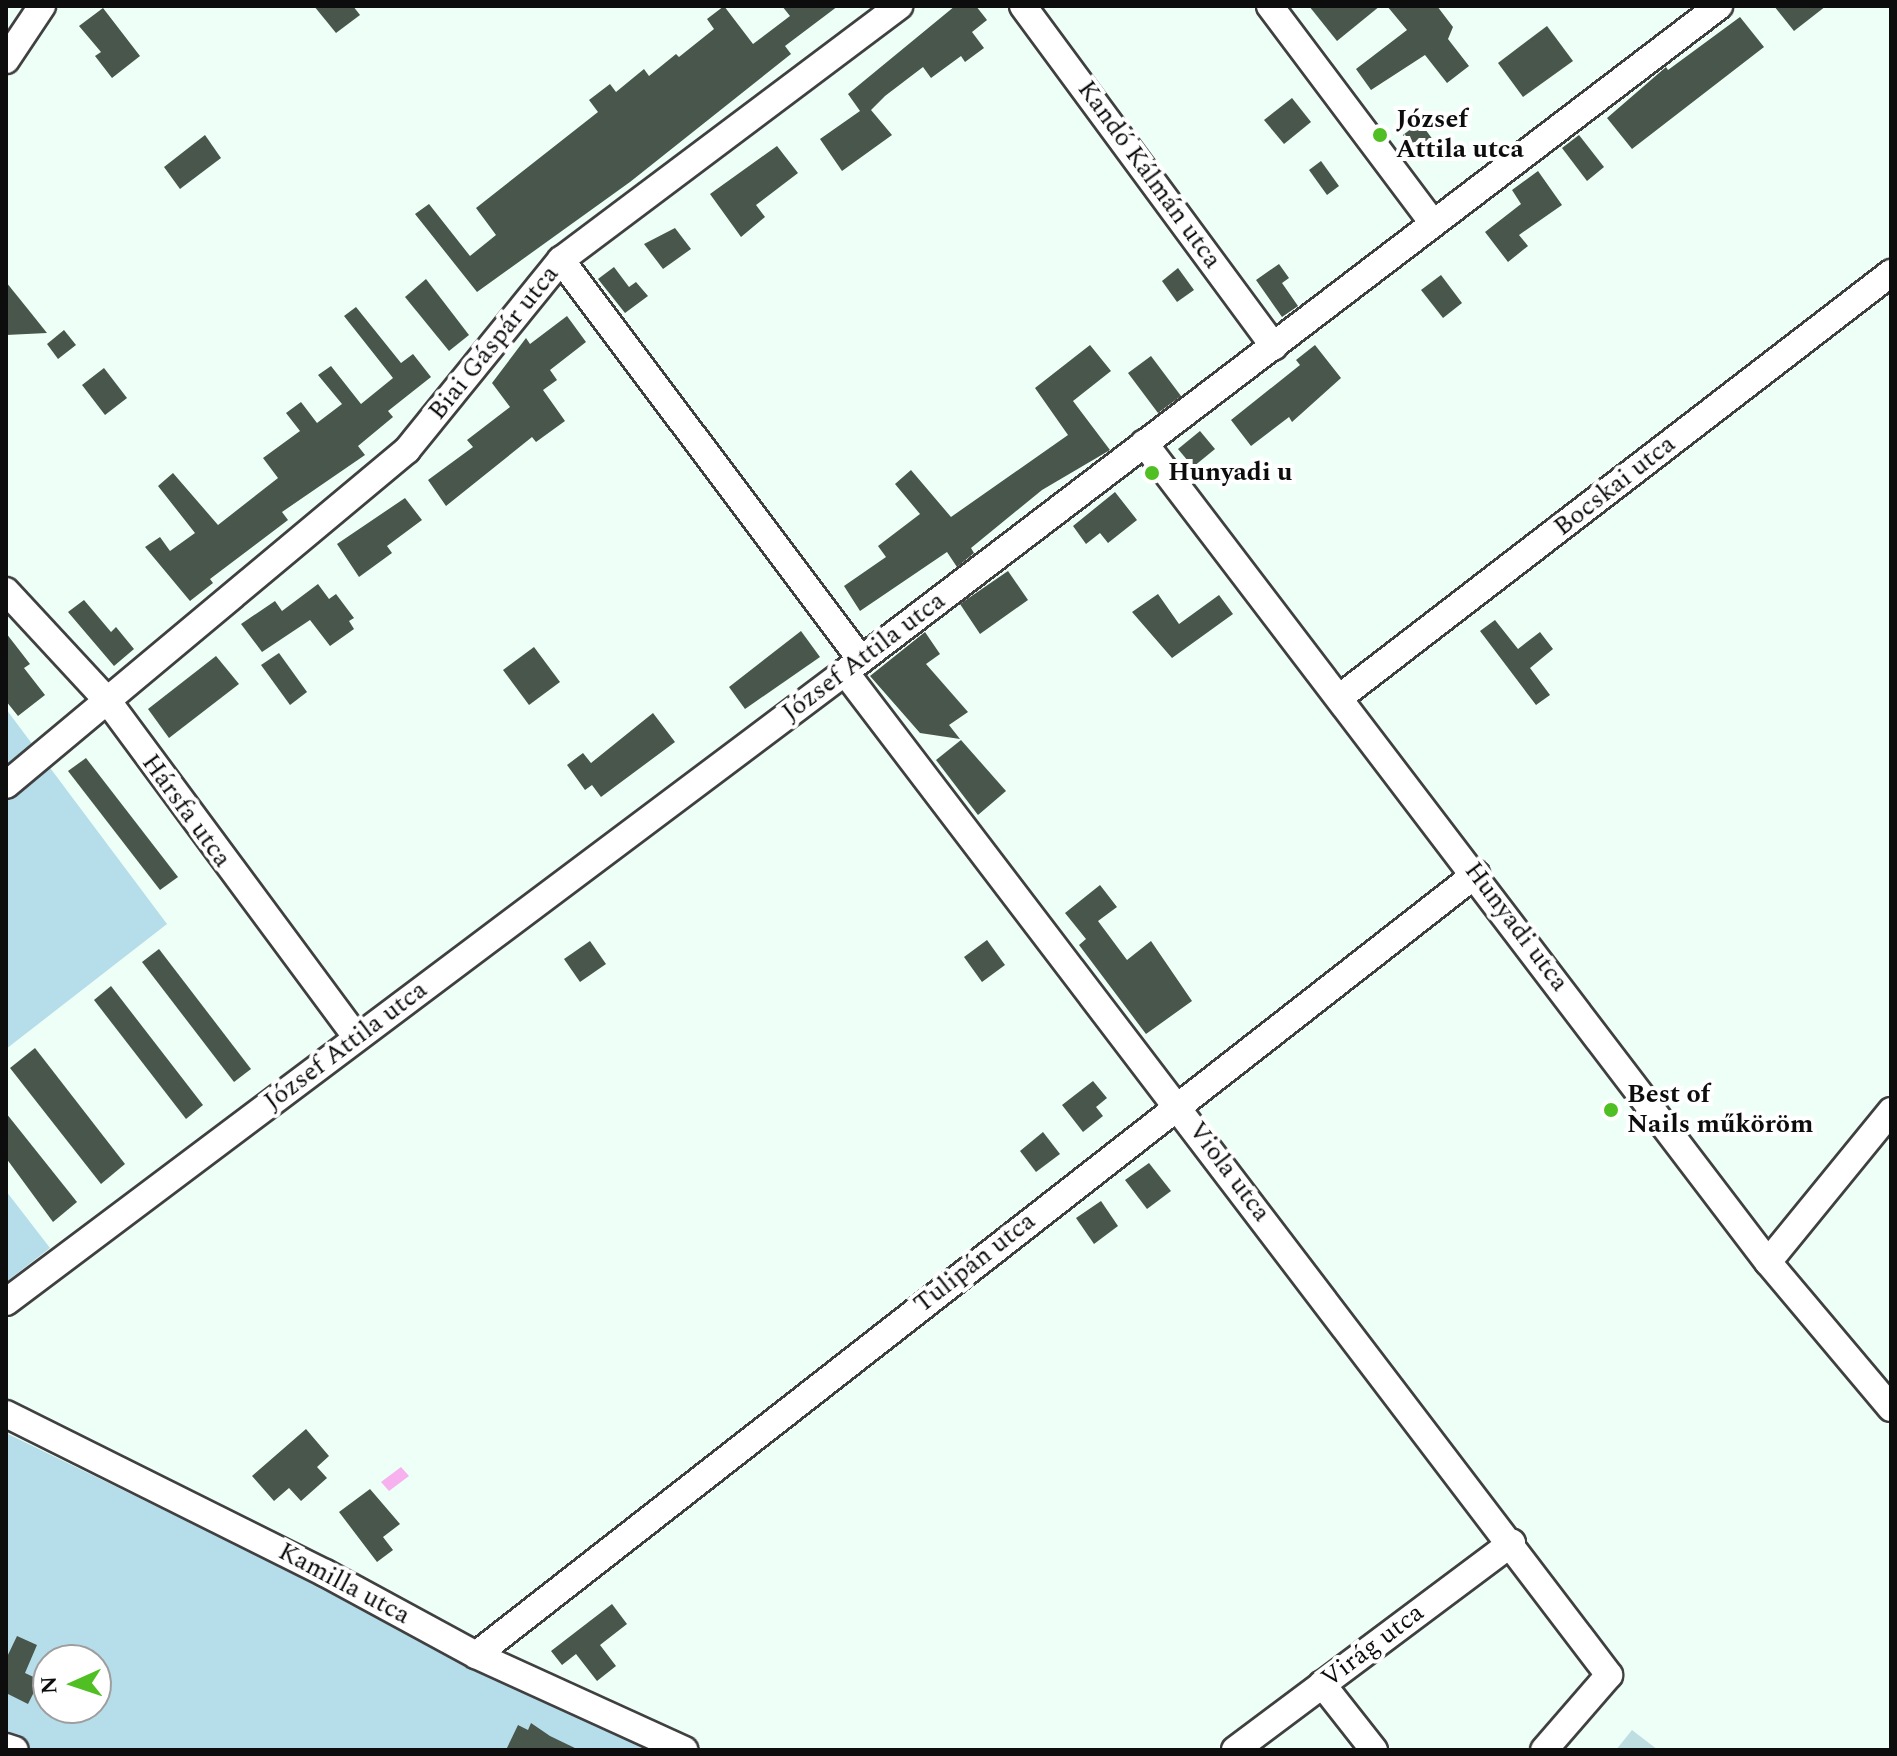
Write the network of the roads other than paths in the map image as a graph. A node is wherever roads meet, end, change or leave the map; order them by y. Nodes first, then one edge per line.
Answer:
1 (42, 6) edge
2 (899, 6) edge
3 (1023, 6) edge
4 (1270, 6) edge
5 (1719, 6) edge
6 (6, 60) edge
7 (1433, 223) junction
8 (561, 260) junction
9 (1891, 273) edge
10 (1274, 346) junction
11 (1144, 443) junction
12 (6, 591) edge
13 (853, 666) junction
14 (1339, 698) junction
15 (107, 700) junction
16 (6, 785) edge
17 (1476, 874) junction
18 (357, 1038) junction
19 (1178, 1104) junction
20 (1891, 1111) edge
21 (1768, 1262) junction
22 (6, 1302) edge
23 (1891, 1408) edge
24 (6, 1414) edge
25 (1512, 1543) junction
26 (476, 1655) junction
27 (1322, 1684) junction
28 (653, 1744) edge
29 (6, 1747) edge
30 (15, 1750) edge
31 (684, 1750) edge
32 (1235, 1750) edge
33 (1374, 1750) edge
34 (1544, 1750) edge

1 - 6 street
2 - 8 street, Biai Gáspár utca
3 - 10 street, Kandó Kálmán utca
4 - 7 street
5 - 7 street, József Attila utca
7 - 10 street, József Attila utca
8 - 13 street, Viola utca
8 - 15 street, Biai Gáspár utca
9 - 14 street, Bocskai utca
10 - 11 street, József Attila utca
11 - 13 street, József Attila utca
11 - 14 street, Hunyadi utca
12 - 15 street, Hársfa utca
13 - 18 street, József Attila utca
13 - 19 street, Viola utca
14 - 17 street, Hunyadi utca
15 - 16 street, Biai Gáspár utca
15 - 18 street, Hársfa utca
17 - 19 street, Tulipán utca
17 - 21 street, Hunyadi utca
18 - 22 street, József Attila utca
19 - 25 street, Viola utca
19 - 26 street, Tulipán utca
20 - 21 street
21 - 23 street, Hunyadi utca
24 - 26 street, Kamilla utca
25 - 27 street, Virág utca
25 - 34 street, Viola utca
26 - 28 street, Kamilla utca
27 - 32 street, Virág utca
27 - 33 street
28 - 31 street, Kamilla utca
29 - 30 street

